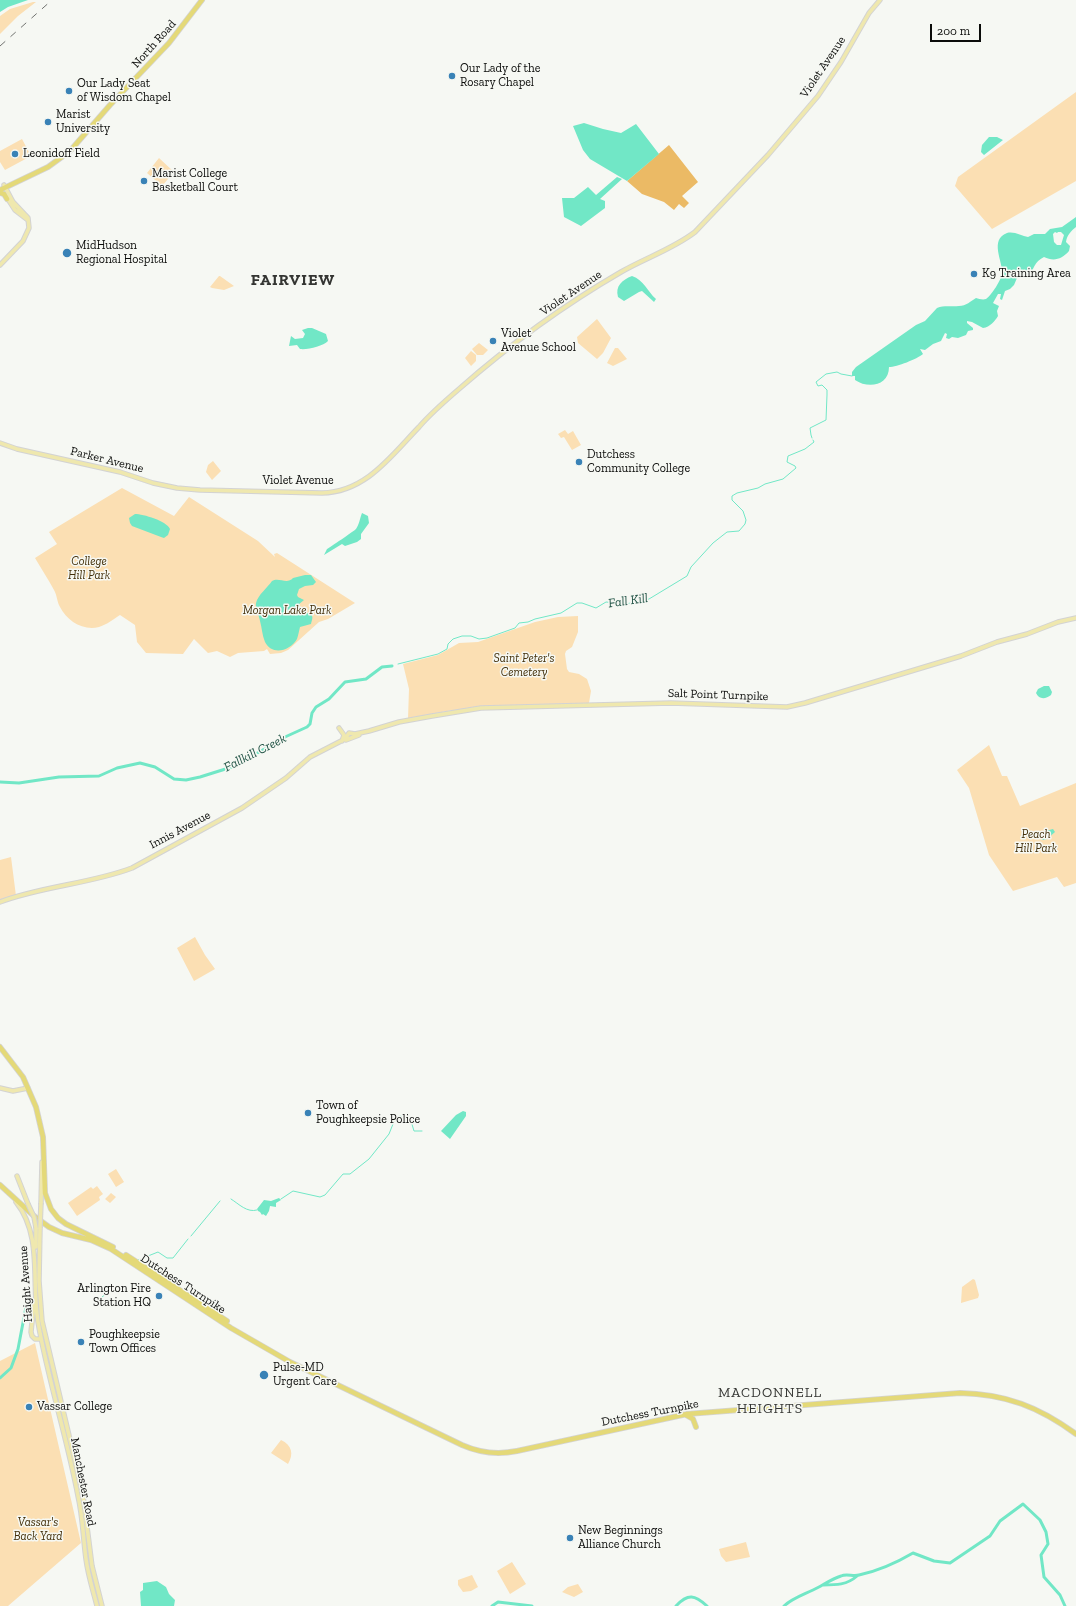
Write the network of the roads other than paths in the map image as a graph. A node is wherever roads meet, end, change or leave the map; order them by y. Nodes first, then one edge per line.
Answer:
1 (202, 0) edge
2 (880, 0) edge
3 (2, 188) edge
4 (7, 198) joint
5 (28, 220) junction
6 (0, 265) edge
7 (0, 443) edge
8 (210, 490) joint
9 (1076, 618) edge
10 (339, 728) dead end
11 (369, 731) junction
12 (349, 733) joint
13 (341, 742) junction
14 (0, 902) edge
15 (0, 1047) edge
16 (0, 1088) edge
17 (28, 1088) junction
18 (43, 1154) junction
19 (17, 1176) dead end
20 (2, 1187) edge
21 (38, 1228) junction
22 (34, 1272) junction
23 (35, 1294) junction
24 (210, 1312) junction
25 (42, 1339) junction
26 (52, 1385) joint
27 (58, 1390) joint
28 (682, 1415) junction
29 (696, 1427) dead end
30 (1076, 1434) edge
31 (97, 1606) edge
32 (102, 1606) edge

1 - 3 highway, North Road
2 - 8 main road, Violet Avenue
3 - 4 highway
3 - 5 main road
4 - 5 main road
5 - 6 main road
7 - 8 main road, Parker Avenue
9 - 11 main road, Salt Point Turnpike
10 - 13 main road
11 - 12 main road, Salt Point Turnpike
11 - 13 main road
12 - 13 main road, Innis Avenue
13 - 14 main road, Innis Avenue
15 - 17 highway, Dutchess Turnpike
16 - 17 main road
17 - 18 highway, Dutchess Turnpike
18 - 21 main road, Haight Avenue, bridge
18 - 24 highway, Dutchess Turnpike
19 - 21 main road, bridge
20 - 22 main road, Haight Avenue
20 - 24 highway, Dutchess Turnpike
21 - 22 main road
21 - 27 main road, Haight Avenue
22 - 23 main road, Haight Avenue
23 - 25 main road, Haight Avenue
23 - 25 main road
24 - 28 highway, Dutchess Turnpike
25 - 26 main road, Haight Avenue
26 - 31 main road, Manchester Road
27 - 32 main road, Manchester Road
28 - 29 highway
28 - 30 highway, Dutchess Turnpike

